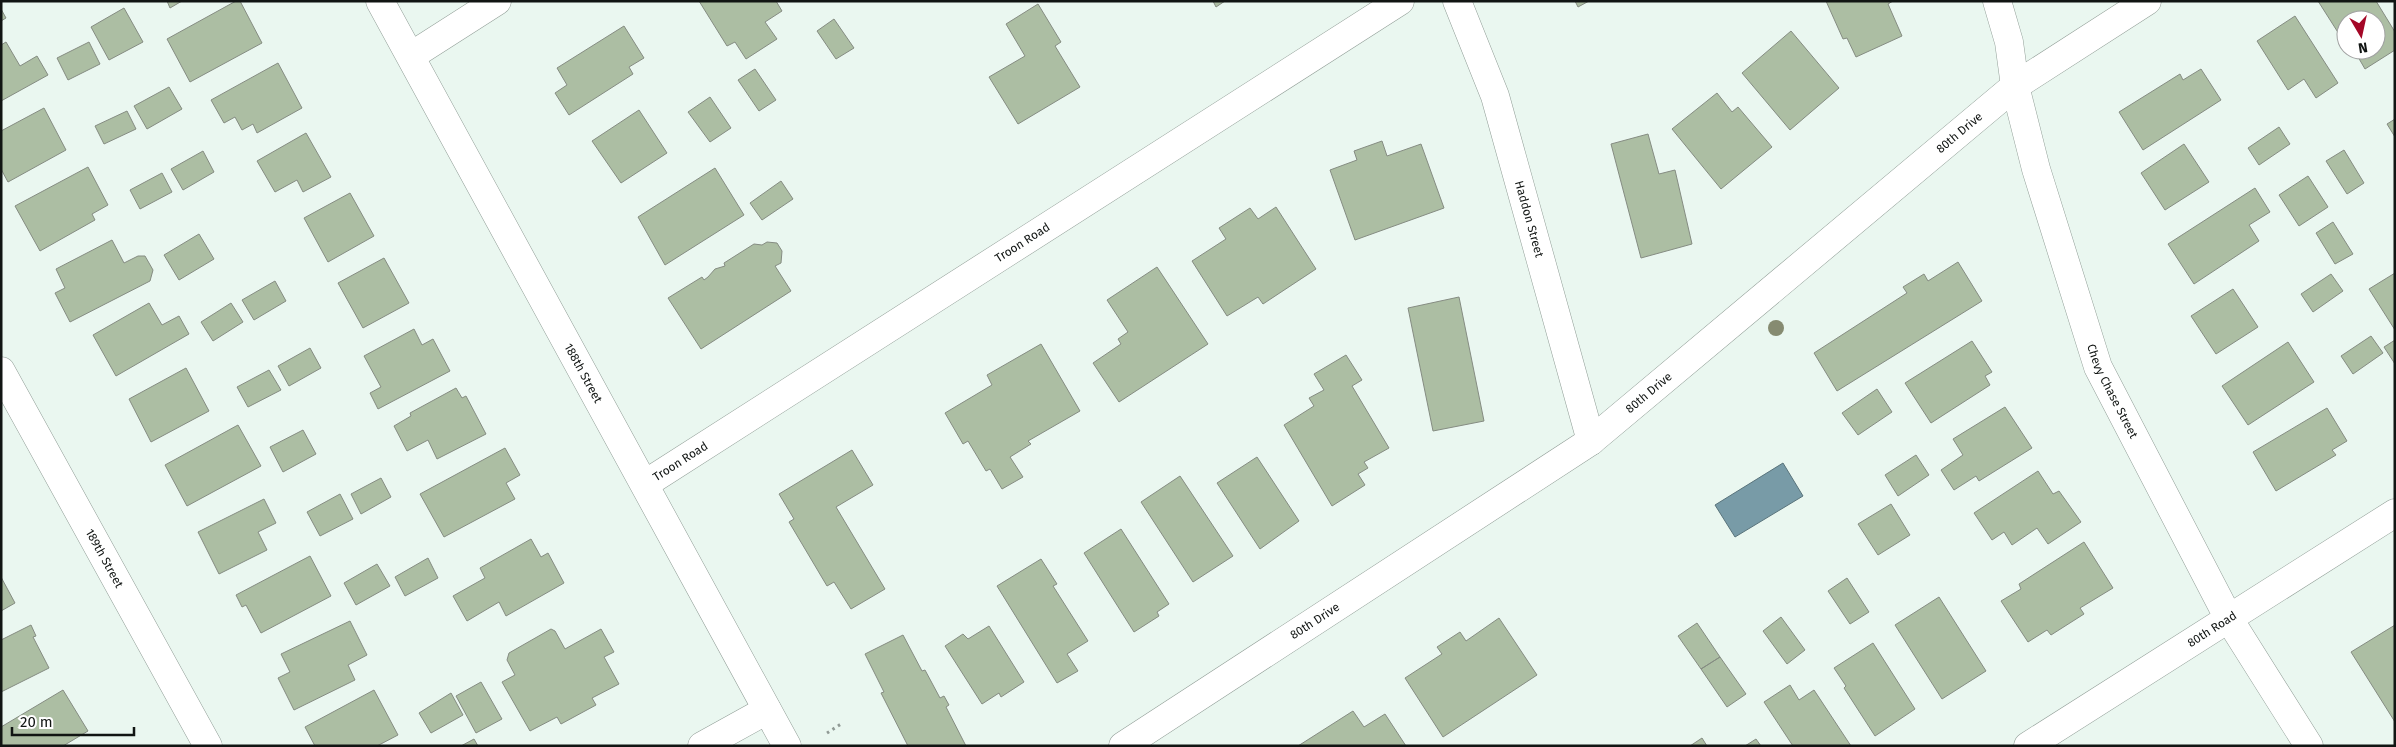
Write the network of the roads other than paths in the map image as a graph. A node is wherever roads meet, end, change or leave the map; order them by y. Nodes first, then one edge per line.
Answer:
1 (380, 1) edge
2 (497, 1) edge
3 (1400, 1) edge
4 (1457, 1) edge
5 (1997, 1) edge
6 (2147, 1) edge
7 (411, 56) junction
8 (2015, 86) junction
9 (1, 371) edge
10 (1591, 441) junction
11 (645, 484) junction
12 (2395, 513) edge
13 (2229, 618) junction
14 (767, 710) junction
15 (208, 746) edge
16 (702, 746) edge
17 (787, 746) edge
18 (1123, 746) edge
19 (2028, 746) edge
20 (2309, 746) edge

1 - 7 street, 188th Street
2 - 7 street
3 - 11 street, Troon Road
4 - 10 street, Haddon Street
5 - 8 street, Chevy Chase Street
6 - 8 street, 80th Drive
7 - 11 street, 188th Street
8 - 10 street, 80th Drive
8 - 13 street, Chevy Chase Street
9 - 15 street, 189th Street
10 - 18 street, 80th Drive
11 - 14 street, 188th Street
12 - 13 street, 80th Road
13 - 19 street, 80th Road
13 - 20 street, Chevy Chase Street
14 - 16 street
14 - 17 street, 188th Street

